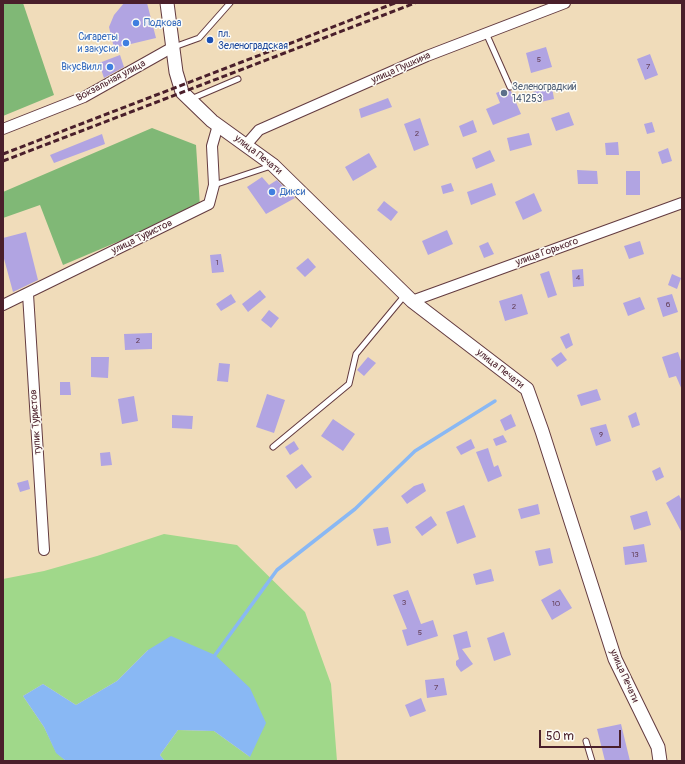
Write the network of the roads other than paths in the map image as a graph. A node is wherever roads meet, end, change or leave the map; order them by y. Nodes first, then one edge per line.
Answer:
1 (167, 3) edge
2 (230, 3) edge
3 (565, 3) edge
4 (486, 33) junction
5 (173, 47) junction
6 (238, 79) dead end
7 (510, 87) dead end
8 (190, 100) junction
9 (218, 125) junction
10 (3, 129) edge
11 (246, 146) junction
12 (273, 165) junction
13 (214, 185) junction
14 (682, 203) edge
15 (28, 294) junction
16 (409, 297) junction
17 (3, 305) edge
18 (273, 447) dead end
19 (44, 550) dead end
20 (586, 742) dead end
21 (592, 761) edge
22 (660, 761) edge

1 - 5 street
2 - 5 lane
3 - 4 street, улица Пушкина
4 - 7 lane
4 - 11 street, улица Пушкина
5 - 8 street, улица Печати
5 - 10 street, Вокзальная улица
6 - 8 lane
8 - 9 street, улица Печати
9 - 11 street, улица Печати
9 - 13 street, улица Туристов
11 - 12 street, улица Печати
12 - 13 lane
12 - 16 street, улица Печати
13 - 15 street, улица Туристов
14 - 16 street, улица Горького
15 - 17 street, улица Туристов
15 - 19 street, тупик Туристов
16 - 18 lane
16 - 22 street, улица Печати
20 - 21 lane

